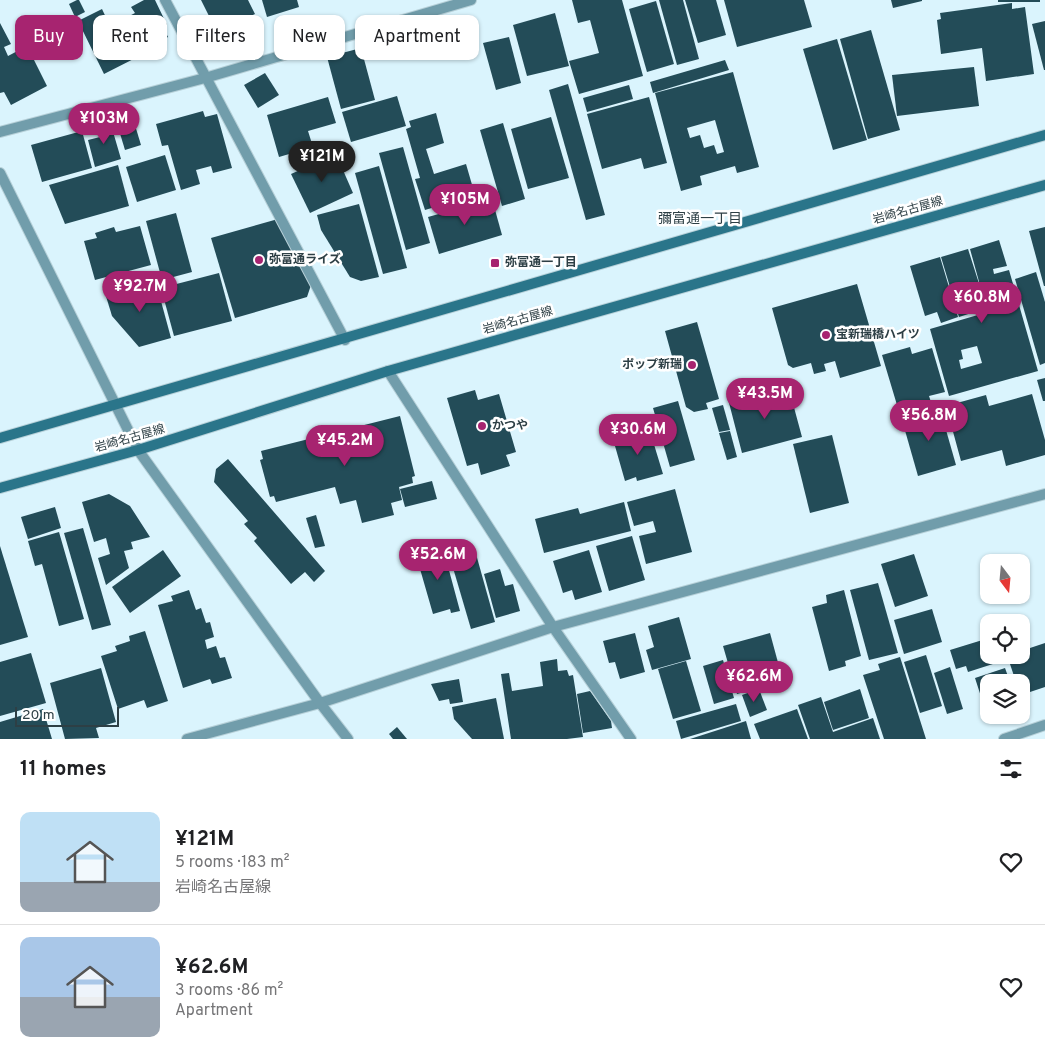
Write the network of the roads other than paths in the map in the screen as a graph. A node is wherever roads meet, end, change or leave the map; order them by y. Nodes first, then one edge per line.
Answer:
1 (164, 0) edge
2 (472, 0) edge
3 (205, 78) junction
4 (0, 132) edge
5 (1045, 135) edge
6 (0, 173) edge
7 (1045, 185) edge
8 (345, 340) junction
9 (388, 371) junction
10 (117, 405) junction
11 (0, 438) edge
12 (138, 450) junction
13 (0, 488) edge
14 (1045, 494) edge
15 (553, 627) junction
16 (320, 703) junction
17 (1045, 725) edge
18 (187, 739) edge
19 (348, 739) edge
20 (631, 739) edge
21 (1004, 739) edge

1 - 3 street
2 - 3 street
3 - 4 street
3 - 8 street
5 - 8 main road
6 - 10 street
7 - 9 main road, 岩崎名古屋線
8 - 10 main road
9 - 12 main road, 岩崎名古屋線
9 - 15 street
10 - 11 main road
10 - 12 street
12 - 13 main road, 岩崎名古屋線
12 - 16 street
14 - 15 street
15 - 16 street
15 - 20 street
16 - 18 street
16 - 19 street
17 - 21 street

